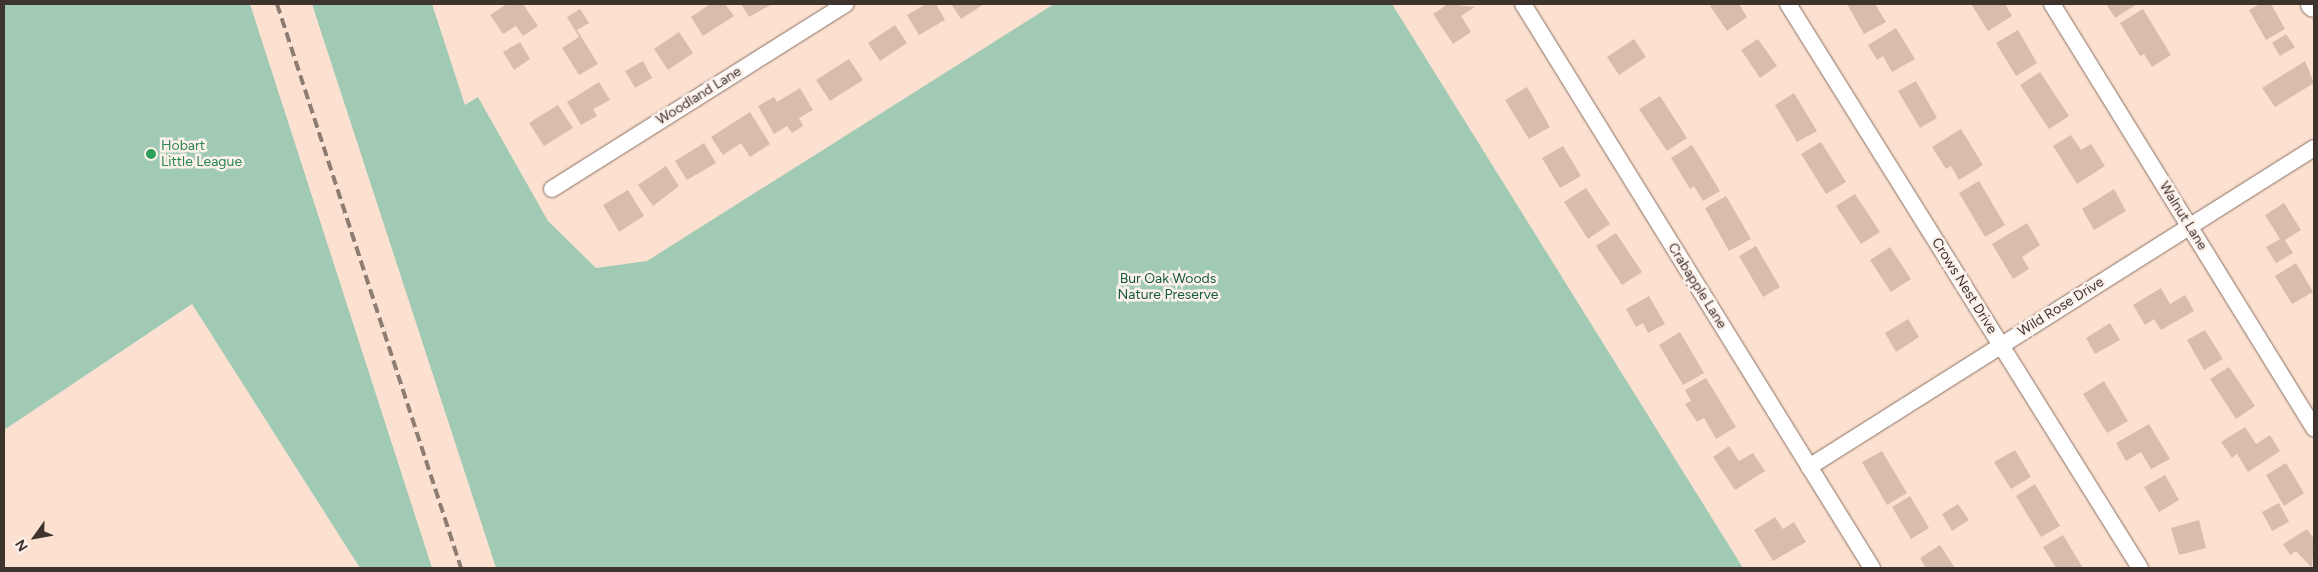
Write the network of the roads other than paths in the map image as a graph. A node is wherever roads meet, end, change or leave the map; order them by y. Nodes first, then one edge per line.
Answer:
1 (846, 4) edge
2 (1523, 4) edge
3 (1788, 4) edge
4 (2052, 4) edge
5 (2314, 148) edge
6 (552, 189) dead end
7 (2190, 227) junction
8 (2000, 344) junction
9 (2314, 429) edge
10 (1809, 467) junction
11 (1872, 568) edge
12 (2140, 568) edge

1 - 6 street, Woodland Lane
2 - 10 street, Crabapple Lane
3 - 8 street, Crows Nest Drive
4 - 7 street, Walnut Lane
5 - 7 street, Wild Rose Drive
7 - 8 street, Wild Rose Drive
7 - 9 street, Walnut Lane
8 - 10 street, Wild Rose Drive
8 - 12 street, Crows Nest Drive
10 - 11 street, Crabapple Lane

